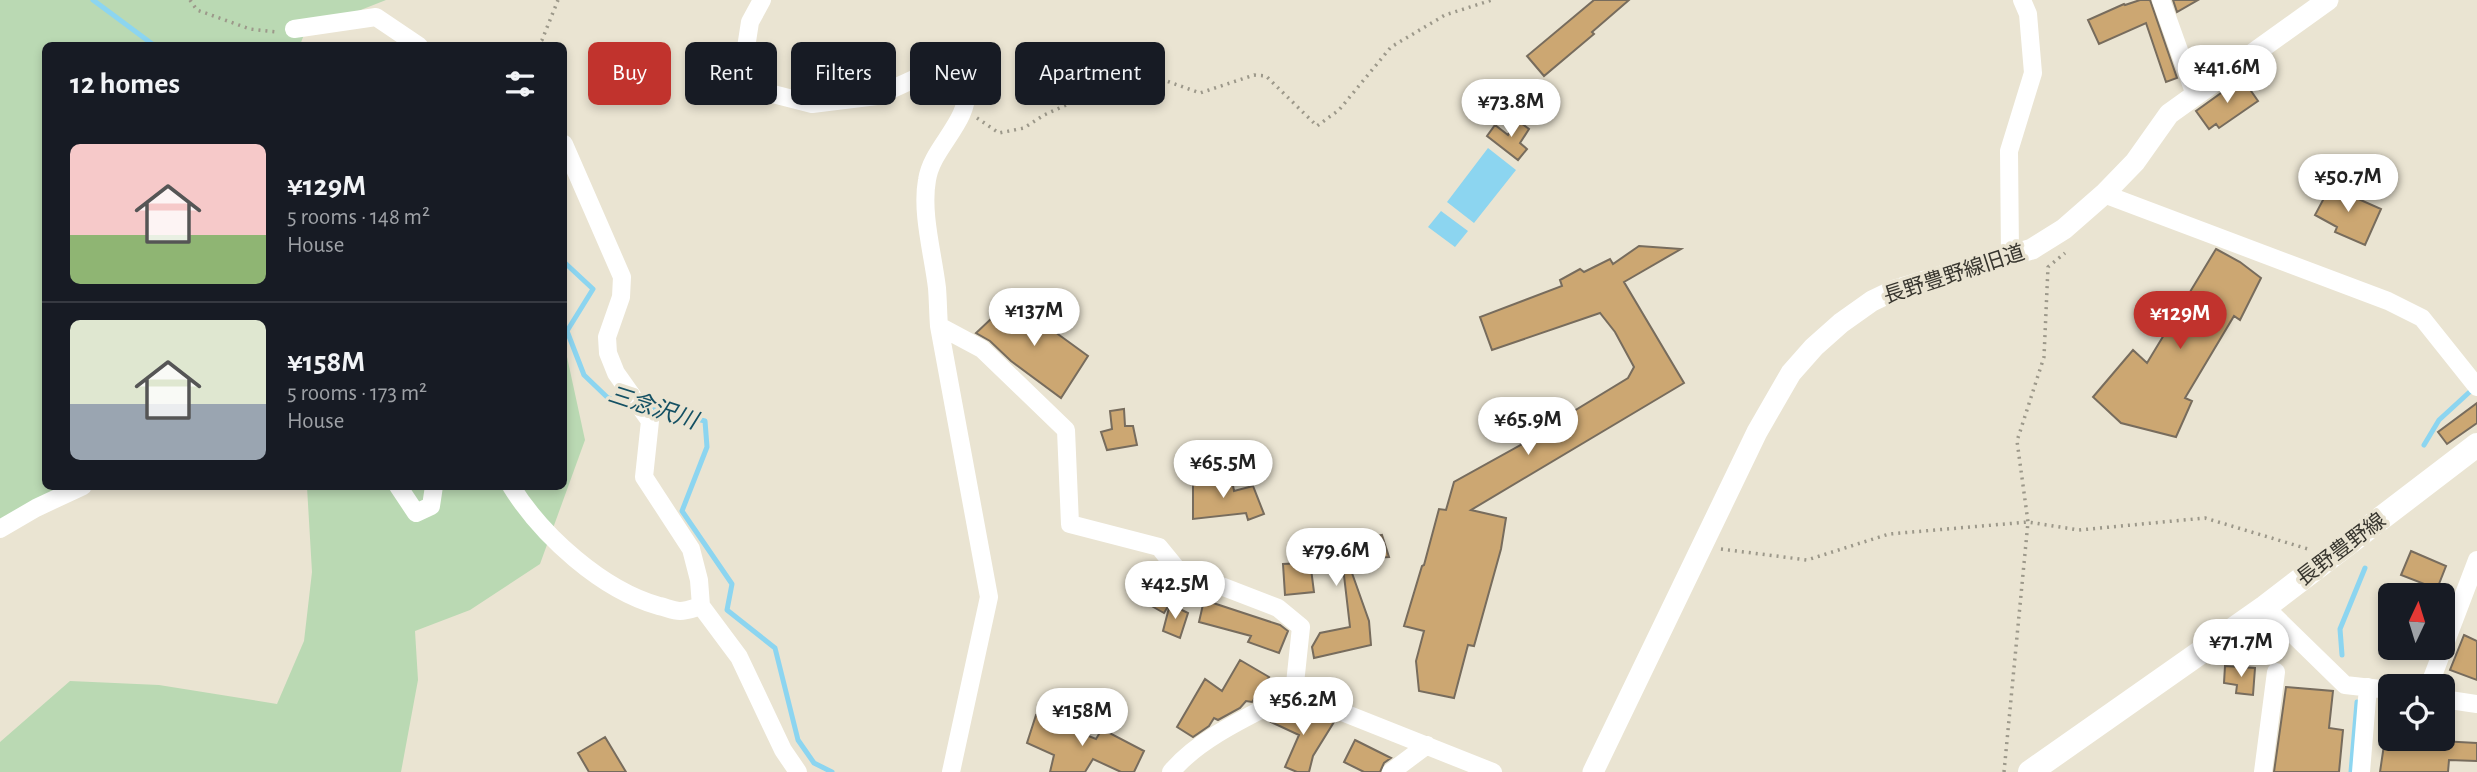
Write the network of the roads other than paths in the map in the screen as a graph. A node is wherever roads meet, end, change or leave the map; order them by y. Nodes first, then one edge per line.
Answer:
1 (762, 0) edge
2 (2022, 0) edge
3 (2161, 0) edge
4 (2328, 0) edge
5 (294, 29) road end
6 (413, 42) edge
7 (2195, 95) junction
8 (567, 151) edge
9 (2104, 194) junction
10 (2010, 254) junction
11 (939, 326) junction
12 (2473, 382) edge
13 (2477, 445) edge
14 (74, 490) edge
15 (401, 490) edge
16 (433, 490) edge
17 (514, 490) edge
18 (0, 529) edge
19 (2477, 560) edge
20 (701, 606) junction
21 (2265, 607) junction
22 (2276, 672) dead end
23 (2434, 674) edge
24 (2368, 687) junction
25 (2378, 688) edge
26 (1294, 693) junction
27 (2455, 701) edge
28 (2477, 704) edge
29 (1427, 745) junction
30 (798, 772) edge
31 (951, 772) edge
32 (1171, 772) edge
33 (1391, 772) edge
34 (1493, 772) edge
35 (1593, 772) edge
36 (2030, 772) edge
37 (2263, 772) edge
38 (2361, 772) edge

1 - 11 street
2 - 10 street
3 - 7 street
4 - 7 street, 長野豊野線旧道
5 - 6 street
7 - 9 street, 長野豊野線旧道
8 - 20 street
9 - 10 street, 長野豊野線旧道
9 - 12 street
10 - 35 street, 長野豊野線旧道
11 - 26 street
11 - 31 street
13 - 21 main road, 長野豊野線
14 - 18 street
15 - 16 street
17 - 20 street
19 - 23 street
20 - 30 street
21 - 24 street
21 - 36 main road, 長野豊野線
22 - 37 street
24 - 25 street
24 - 38 street
26 - 29 street
26 - 32 street
27 - 28 street
29 - 33 street
29 - 34 street

